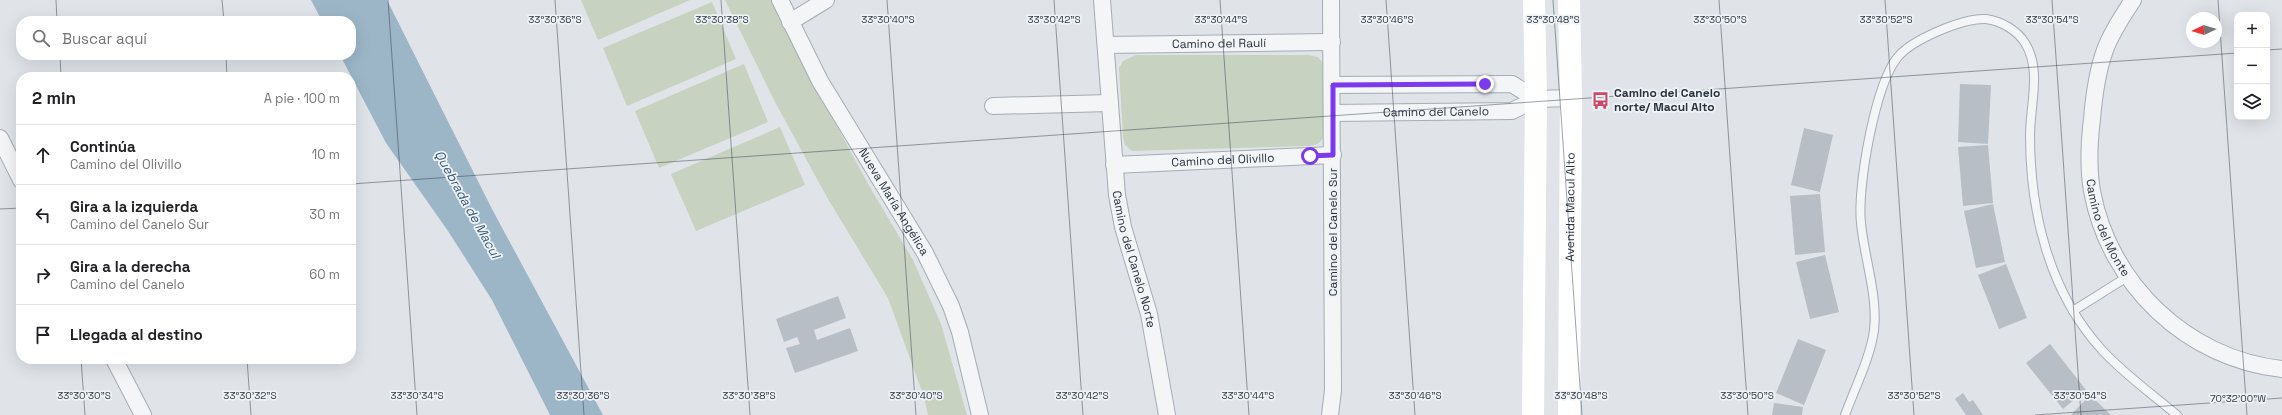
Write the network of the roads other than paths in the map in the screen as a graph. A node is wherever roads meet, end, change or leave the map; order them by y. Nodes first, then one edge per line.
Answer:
1 (780, 0) edge
2 (826, 0) edge
3 (1102, 0) edge
4 (1332, 0) edge
5 (1534, 0) edge
6 (1569, 0) edge
7 (2133, 0) edge
8 (790, 22) junction
9 (1332, 42) junction
10 (1106, 45) junction
11 (1333, 85) junction
12 (1571, 98) junction
13 (1536, 99) junction
14 (1110, 103) junction
15 (993, 106) dead end
16 (1333, 113) junction
17 (0, 138) edge
18 (1333, 155) junction
19 (1114, 165) junction
20 (16, 170) edge
21 (2127, 277) junction
22 (2073, 311) junction
23 (117, 364) edge
24 (2282, 368) edge
25 (143, 415) edge
26 (980, 415) edge
27 (1167, 415) edge
28 (1330, 415) edge
29 (1533, 415) edge
30 (1569, 415) edge
31 (1845, 415) edge
32 (2177, 415) edge

1 - 8 street, Nueva María Angélica
2 - 8 street
3 - 10 street, Camino del Canelo Norte
4 - 9 street, Camino del Canelo Sur
5 - 13 street
6 - 12 street, Avenida Macul Alto
7 - 21 street, Camino del Monte
8 - 26 street, Nueva María Angélica
9 - 10 street, Camino del Raulí
9 - 11 street, Camino del Canelo Sur
10 - 14 street, Camino del Canelo Norte
11 - 13 street
11 - 16 street, Camino del Canelo Sur
12 - 13 street, Camino del Canelo
12 - 30 street, Avenida Macul Alto
13 - 16 street, Camino del Canelo
13 - 29 street
14 - 15 street
14 - 19 street, Camino del Canelo Norte
16 - 18 street, Camino del Canelo Sur
17 - 20 street
18 - 19 street, Camino del Olivillo
18 - 28 street, Camino del Canelo Sur
19 - 27 street, Camino del Canelo Norte
21 - 22 lane
21 - 24 street, Camino del Monte
22 - 31 lane
22 - 32 lane
23 - 25 street

